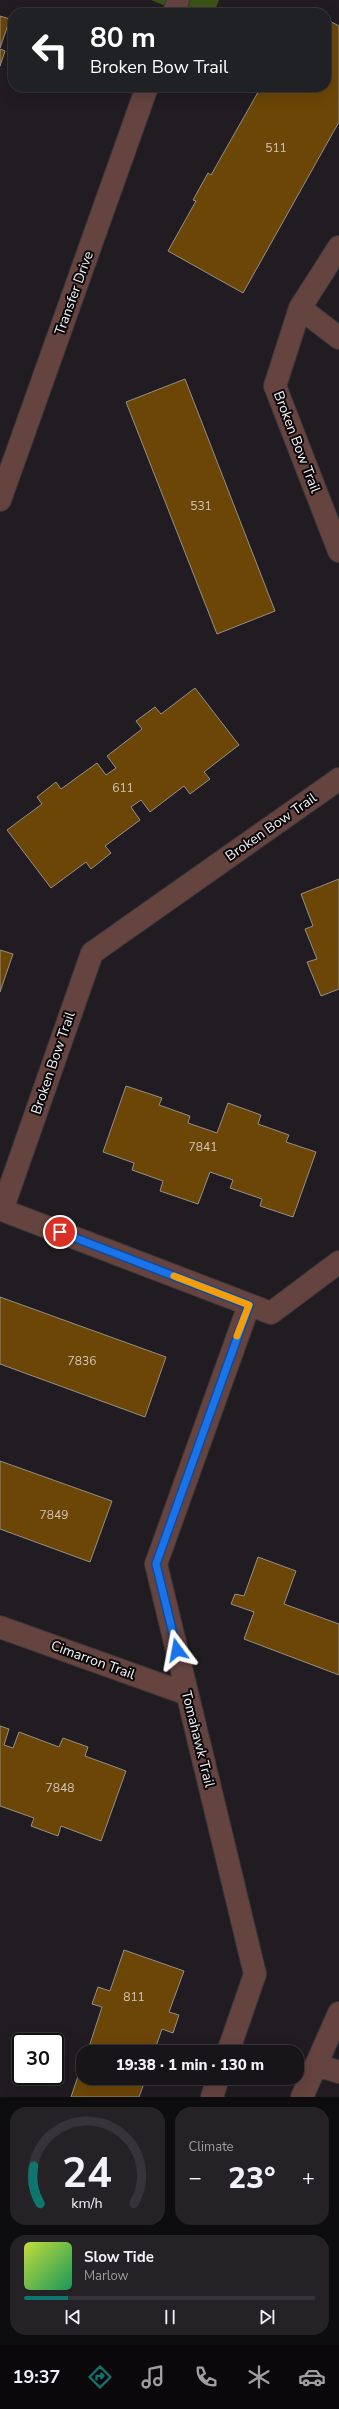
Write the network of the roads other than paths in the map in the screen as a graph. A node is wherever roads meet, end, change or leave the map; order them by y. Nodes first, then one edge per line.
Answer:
1 (145, 92) edge
2 (339, 247) edge
3 (300, 308) junction
4 (339, 338) edge
5 (0, 500) edge
6 (339, 551) edge
7 (339, 779) edge
8 (339, 1262) edge
9 (249, 1305) junction
10 (0, 1627) edge
11 (187, 1694) junction
12 (339, 2013) edge
13 (230, 2045) edge
14 (317, 2064) junction
15 (339, 2072) edge
16 (216, 2085) edge
17 (212, 2097) edge
18 (302, 2097) edge

1 - 5 street, Transfer Drive
2 - 3 street, Broken Bow Trail
3 - 4 street
3 - 6 street, Broken Bow Trail
7 - 9 street, Broken Bow Trail
8 - 9 street
9 - 11 street, Tomahawk Trail
10 - 11 street, Cimarron Trail
11 - 13 street, Tomahawk Trail
12 - 14 street
14 - 15 street
14 - 18 street
16 - 17 street

